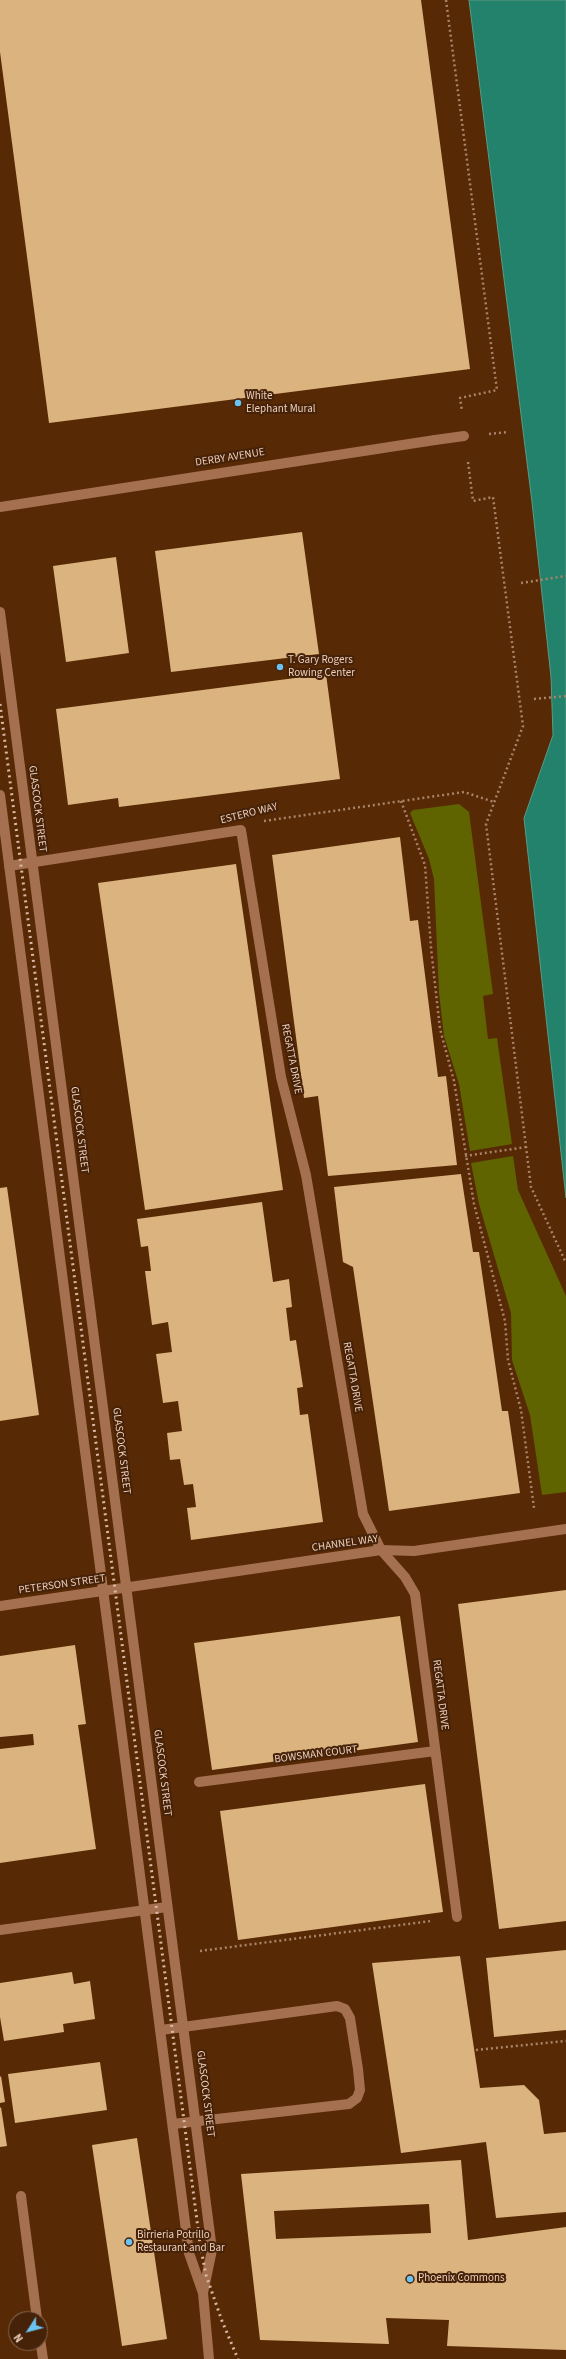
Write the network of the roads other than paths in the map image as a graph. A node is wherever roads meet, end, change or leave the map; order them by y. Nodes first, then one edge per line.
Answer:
1 (464, 436) road end
2 (0, 507) edge
3 (0, 612) edge
4 (0, 795) edge
5 (241, 830) joint
6 (32, 862) junction
7 (9, 866) junction
8 (566, 1529) edge
9 (381, 1550) junction
10 (127, 1588) junction
11 (104, 1591) junction
12 (0, 1606) edge
13 (435, 1751) junction
14 (199, 1782) dead end
15 (167, 1907) junction
16 (145, 1911) junction
17 (457, 1917) road end
18 (0, 1930) edge
19 (184, 2027) junction
20 (161, 2030) junction
21 (196, 2121) junction
22 (173, 2124) junction
23 (21, 2196) dead end
24 (202, 2293) junction
25 (36, 2311) edge
26 (209, 2359) edge

1 - 2 street, DERBY AVENUE
3 - 6 street, GLASCOCK STREET
4 - 7 street, GLASCOCK STREET
5 - 6 street, ESTERO WAY
5 - 9 street, REGATTA DRIVE
6 - 7 street, ESTERO WAY
6 - 10 street, GLASCOCK STREET
7 - 11 street, GLASCOCK STREET
8 - 9 street, CHANNEL WAY
9 - 10 street, CHANNEL WAY
9 - 13 street, REGATTA DRIVE
10 - 11 street, PETERSON STREET
10 - 15 street, GLASCOCK STREET
11 - 12 street, PETERSON STREET
11 - 16 street, GLASCOCK STREET
13 - 14 street, BOWSMAN COURT
13 - 17 street, REGATTA DRIVE
15 - 16 street
15 - 19 street, GLASCOCK STREET
16 - 18 street
16 - 20 street, GLASCOCK STREET
19 - 20 street
19 - 21 street, GLASCOCK STREET
19 - 21 street
20 - 22 street, GLASCOCK STREET
21 - 22 street
21 - 24 street, GLASCOCK STREET
22 - 24 street, GLASCOCK STREET
23 - 25 street
24 - 26 street, GLASCOCK STREET

